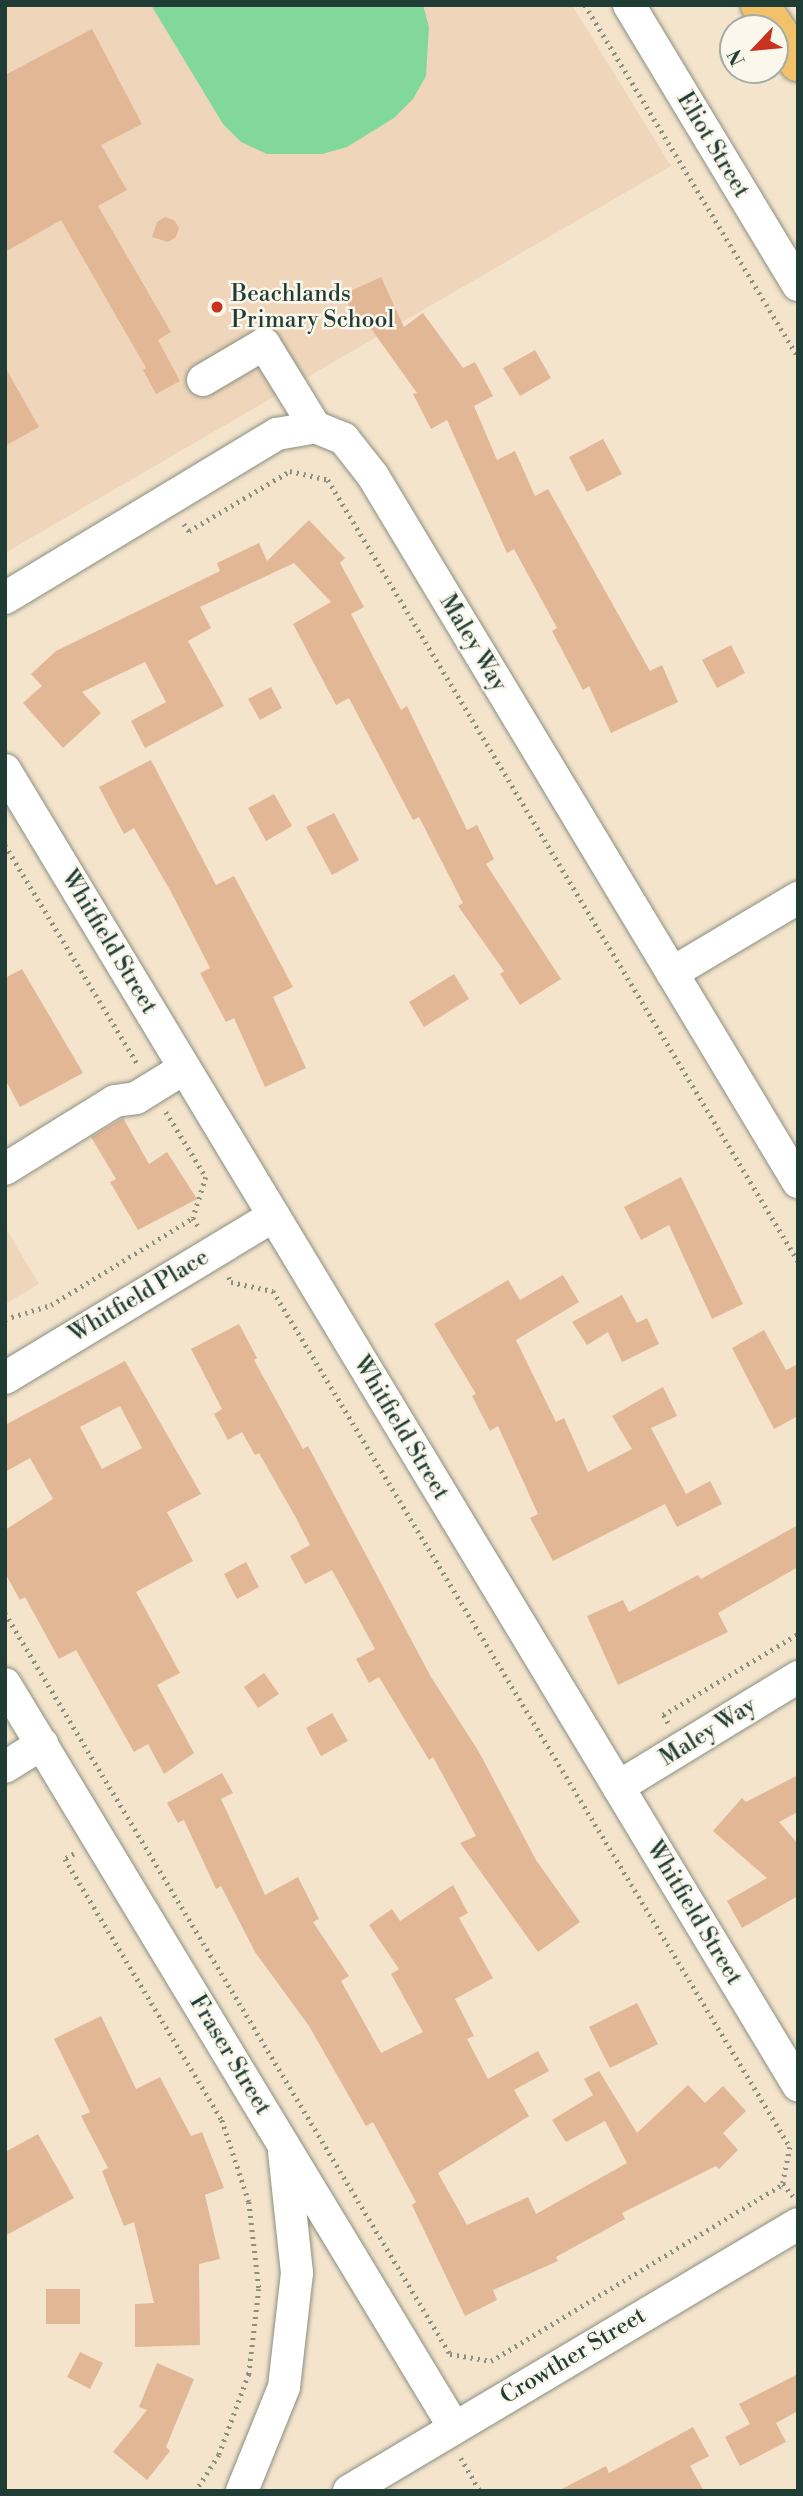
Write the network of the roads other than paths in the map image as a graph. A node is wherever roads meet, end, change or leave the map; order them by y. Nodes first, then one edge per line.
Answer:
1 (629, 5) edge
2 (760, 5) edge
3 (779, 5) edge
4 (798, 35) edge
5 (798, 62) edge
6 (798, 285) edge
7 (204, 380) dead end
8 (315, 427) junction
9 (5, 598) edge
10 (5, 770) edge
11 (798, 898) edge
12 (672, 973) junction
13 (185, 1068) junction
14 (5, 1168) edge
15 (798, 1182) edge
16 (274, 1216) junction
17 (5, 1378) edge
18 (798, 1677) edge
19 (5, 1684) edge
20 (42, 1744) junction
21 (5, 1767) edge
22 (618, 1787) junction
23 (798, 2085) edge
24 (282, 2141) junction
25 (797, 2212) edge
26 (450, 2429) junction
27 (242, 2491) edge
28 (349, 2491) edge

1 - 6 street, Eliot Street
2 - 5 main road
3 - 4 main road
7 - 8 street
8 - 9 street
8 - 12 street, Maley Way
10 - 13 street, Whitfield Street
11 - 12 street
12 - 15 street, Maley Way
13 - 14 street
13 - 16 street, Whitfield Street
16 - 17 street, Whitfield Place
16 - 22 street, Whitfield Street
18 - 22 street, Maley Way
19 - 20 street, Fraser Street
20 - 21 street
20 - 24 street, Fraser Street
22 - 23 street, Whitfield Street
24 - 26 street, Fraser Street
24 - 27 street
25 - 26 street, Crowther Street
26 - 28 street, Crowther Street

